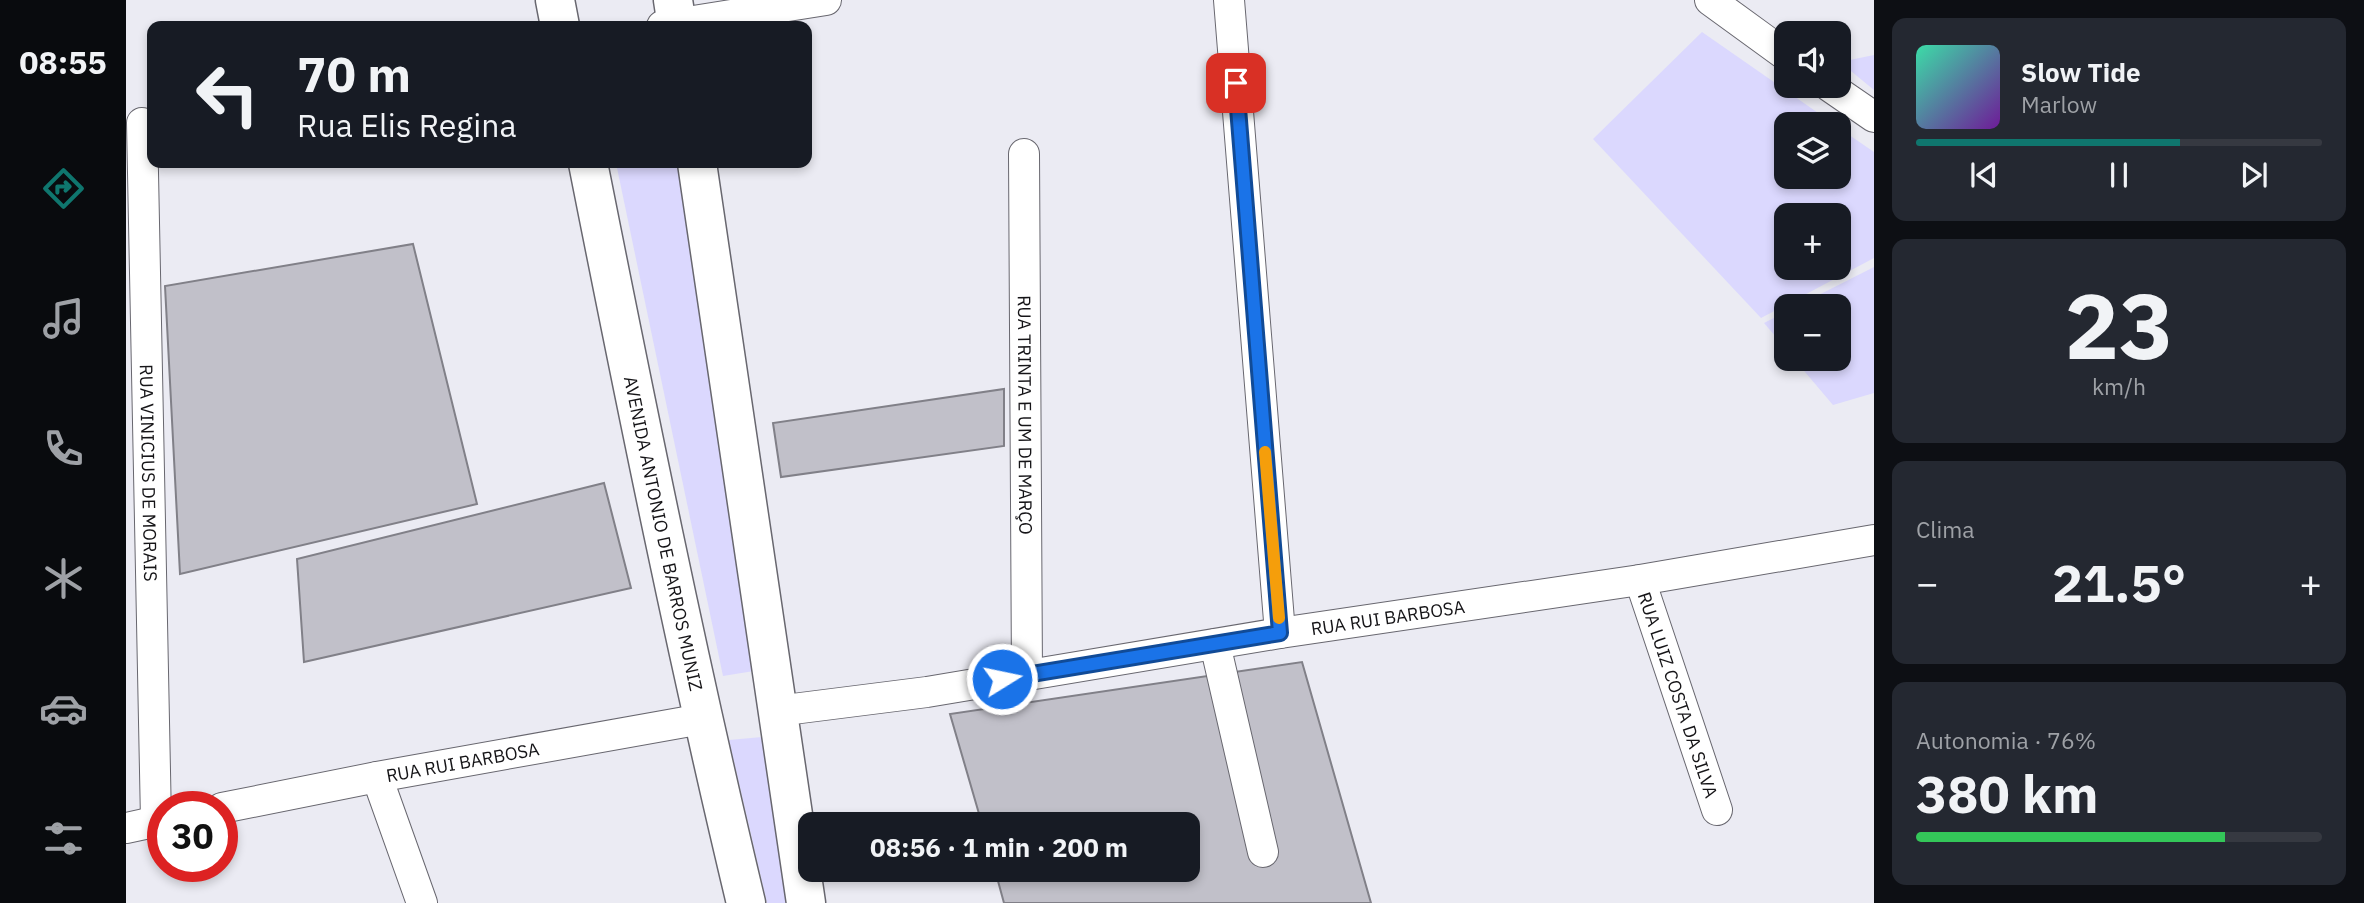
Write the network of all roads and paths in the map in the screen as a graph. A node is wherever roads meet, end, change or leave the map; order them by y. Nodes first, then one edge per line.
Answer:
1 (555, 0) edge
2 (826, 0) edge
3 (1229, 0) edge
4 (1710, 0) edge
5 (672, 19) edge
6 (559, 21) edge
7 (1774, 47) edge
8 (1846, 98) edge
9 (1874, 117) edge
10 (140, 124) edge
11 (1024, 154) dead end
12 (589, 168) edge
13 (697, 168) edge
14 (1874, 540) edge
15 (1640, 580) junction
16 (1280, 633) junction
17 (1215, 644) junction
18 (1027, 675) junction
19 (777, 711) junction
20 (702, 719) junction
21 (377, 777) junction
22 (159, 791) edge
23 (238, 805) edge
24 (1717, 810) dead end
25 (147, 824) edge
26 (126, 828) edge
27 (1263, 852) dead end
28 (422, 903) edge
29 (746, 903) edge
30 (806, 903) edge

1 - 6 main road
2 - 5 street
3 - 16 street
4 - 7 street
8 - 9 street
10 - 22 street, RUA VINICIUS DE MORAIS
11 - 18 street, RUA TRINTA E UM DE MARÇO
12 - 20 main road, AVENIDA ANTONIO DE BARROS MUNIZ
13 - 19 main road
14 - 15 street, RUA RUI BARBOSA
15 - 16 street, RUA RUI BARBOSA
15 - 24 street, RUA LUIZ COSTA DA SILVA
16 - 17 street, RUA RUI BARBOSA
17 - 18 street, RUA RUI BARBOSA
17 - 27 street
18 - 19 street, RUA RUI BARBOSA
19 - 30 main road
20 - 21 street, RUA RUI BARBOSA
20 - 29 main road, AVENIDA ANTONIO DE BARROS MUNIZ
21 - 23 street, RUA RUI BARBOSA
21 - 28 street
25 - 26 street

